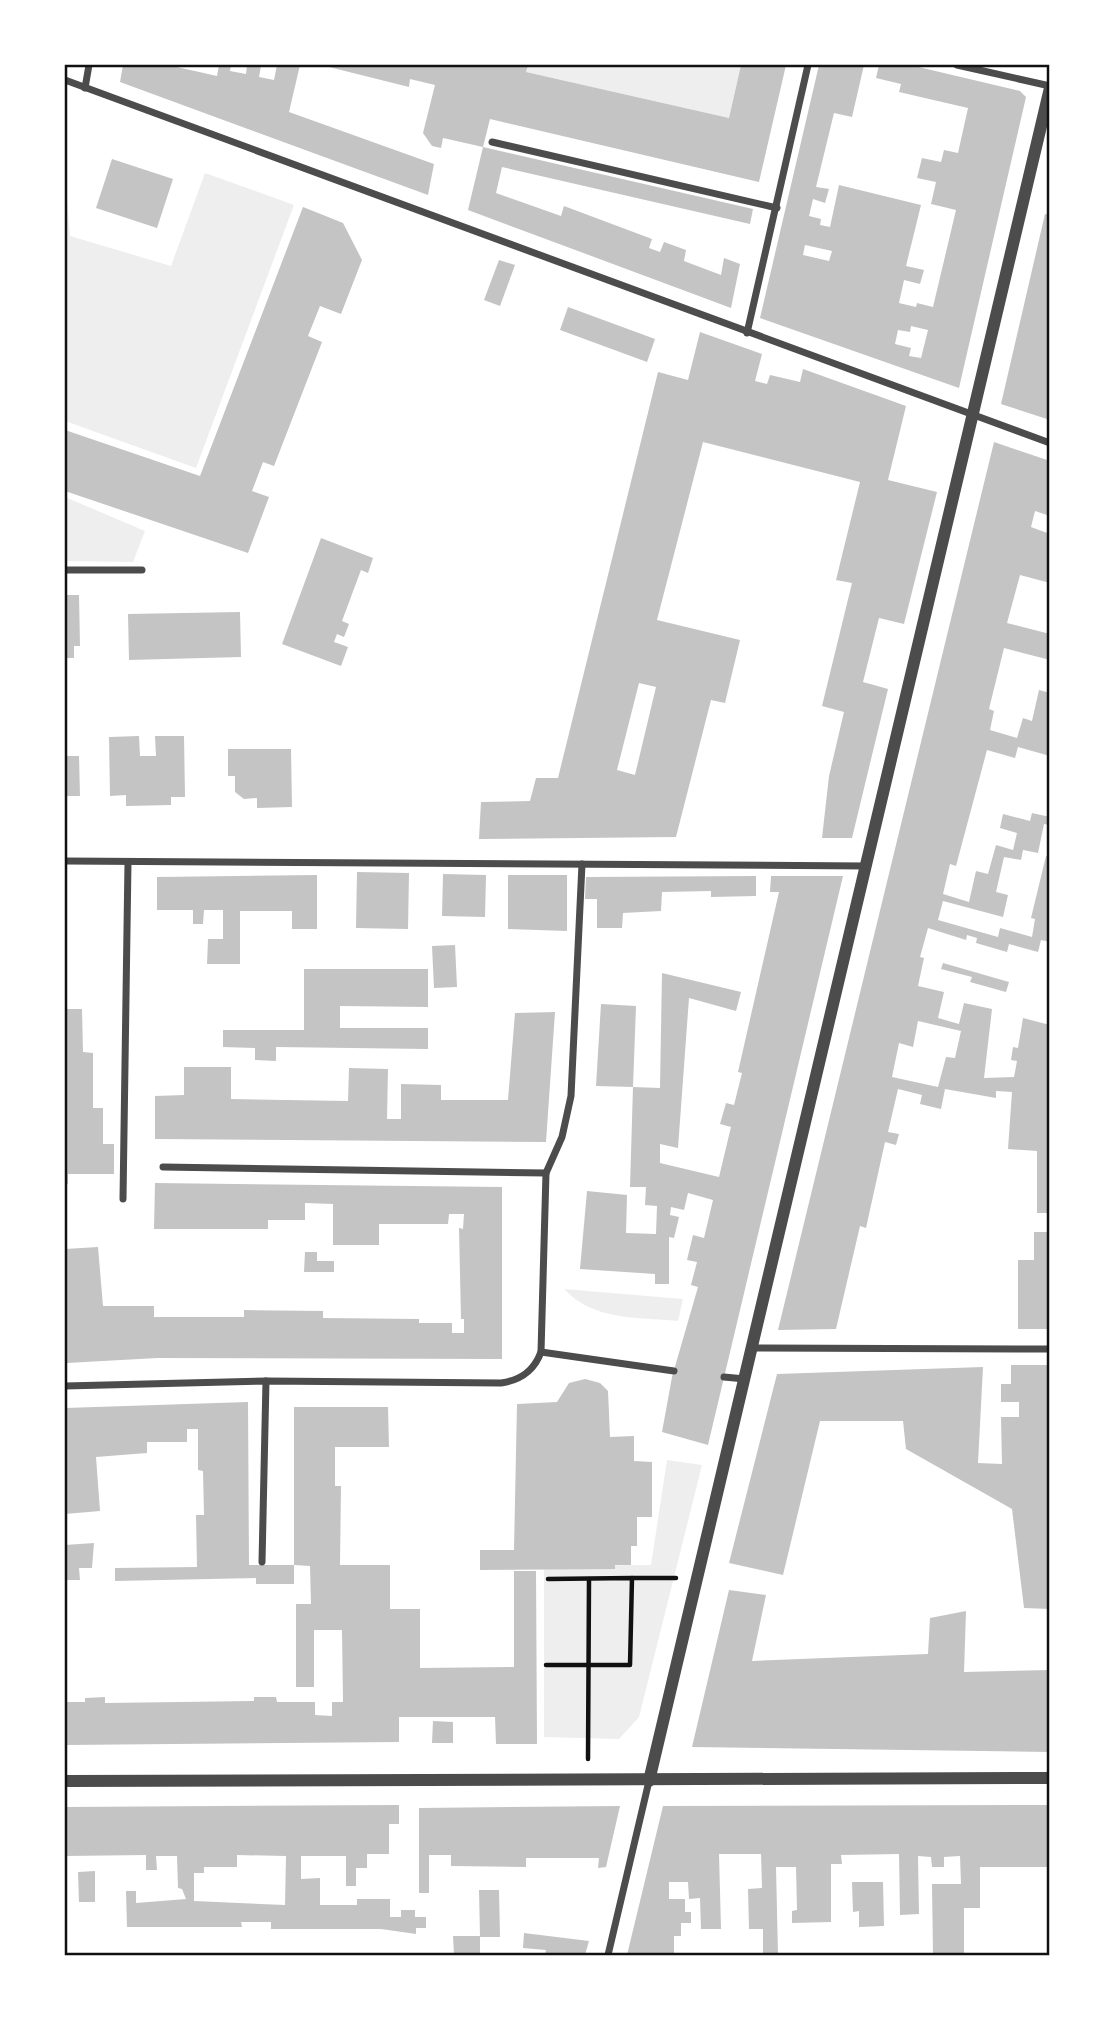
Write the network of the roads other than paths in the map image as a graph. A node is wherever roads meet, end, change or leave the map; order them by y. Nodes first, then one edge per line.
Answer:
1 (89, 65) edge
2 (808, 65) edge
3 (957, 65) edge
4 (65, 80) edge
5 (1050, 87) edge
6 (85, 88) junction
7 (492, 142) dead end
8 (777, 208) junction
9 (747, 333) junction
10 (973, 417) junction
11 (1050, 443) edge
12 (65, 570) edge
13 (142, 570) dead end
14 (65, 861) edge
15 (128, 862) junction
16 (582, 864) junction
17 (867, 866) junction
18 (163, 1167) dead end
19 (546, 1173) junction
20 (123, 1199) dead end
21 (752, 1348) junction
22 (1050, 1349) edge
23 (541, 1352) junction
24 (674, 1371) dead end
25 (724, 1377) dead end
26 (745, 1379) junction
27 (266, 1381) junction
28 (65, 1386) edge
29 (262, 1562) dead end
30 (1050, 1778) edge
31 (65, 1781) edge
32 (649, 1781) junction
33 (608, 1955) edge

1 - 6 street
2 - 8 street
3 - 5 street
4 - 6 street
5 - 10 street
6 - 9 street
7 - 8 street
8 - 9 street
9 - 10 street
10 - 11 street
10 - 17 street
12 - 13 street
14 - 15 street
15 - 16 street
15 - 20 street
16 - 17 street
16 - 19 street
17 - 21 street
18 - 19 street
19 - 23 street
21 - 22 street
21 - 26 street
23 - 24 street
23 - 27 street
25 - 26 street
26 - 32 street
27 - 28 street
27 - 29 street
30 - 32 street
31 - 32 street
32 - 33 street

